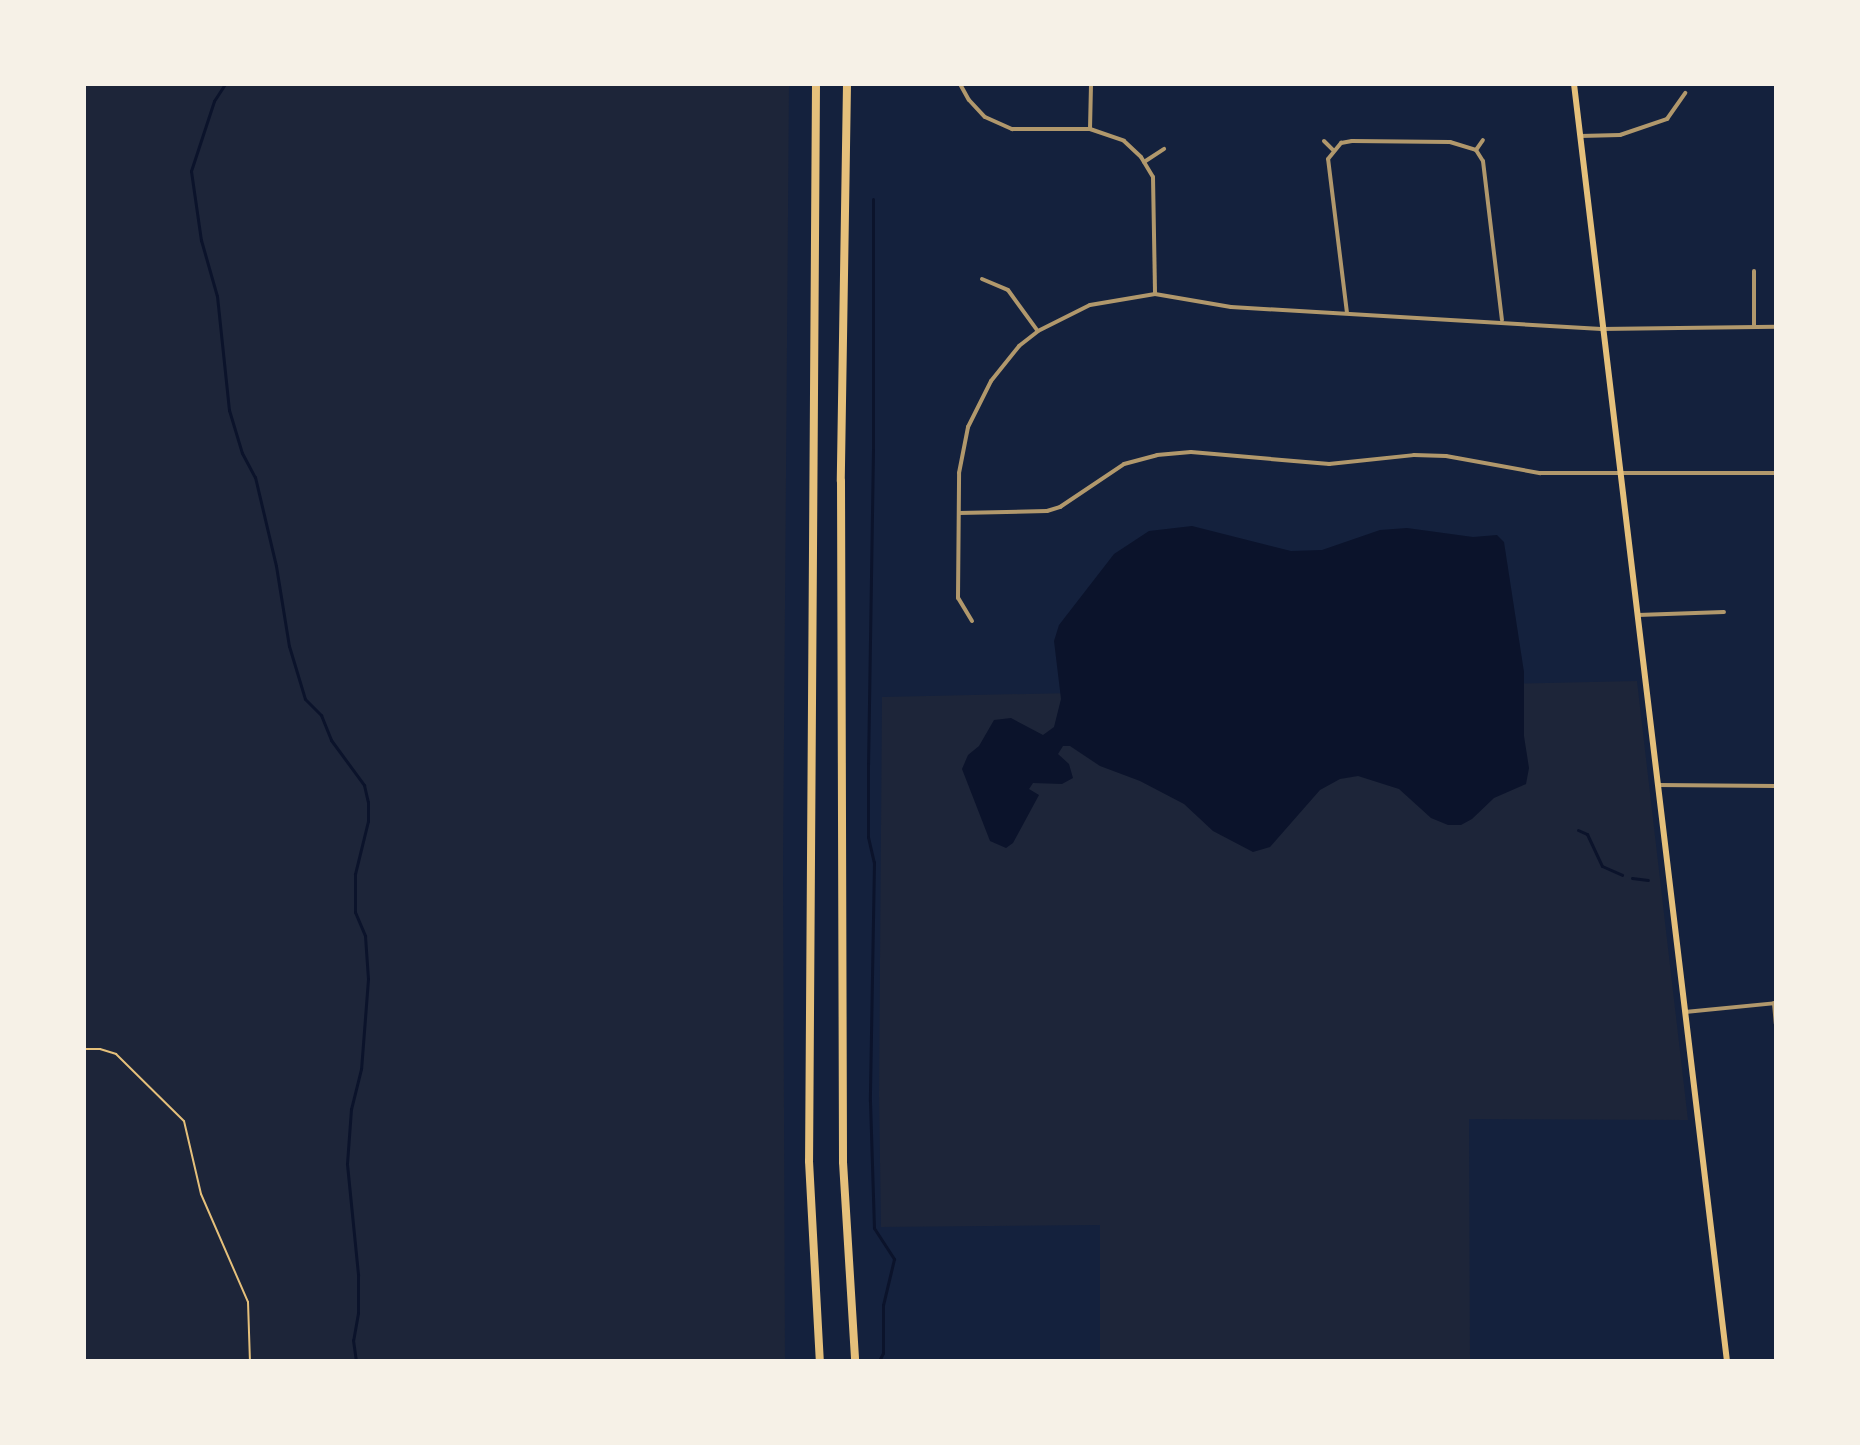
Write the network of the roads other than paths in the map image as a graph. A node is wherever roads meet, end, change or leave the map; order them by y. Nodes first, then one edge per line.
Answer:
1 (816, 84) edge
2 (847, 84) edge
3 (960, 84) edge
4 (1091, 84) edge
5 (1574, 84) edge
6 (1685, 93) dead end
7 (1090, 129) junction
8 (1580, 136) junction
9 (1483, 140) dead end
10 (1324, 141) dead end
11 (1164, 149) dead end
12 (1333, 150) junction
13 (1476, 150) junction
14 (1144, 162) junction
15 (1754, 271) dead end
16 (982, 279) dead end
17 (1155, 294) junction
18 (1347, 313) junction
19 (1502, 320) junction
20 (1754, 327) junction
21 (1776, 327) edge
22 (1601, 329) junction
23 (1038, 331) junction
24 (1621, 472) junction
25 (1776, 473) edge
26 (959, 513) junction
27 (1724, 612) dead end
28 (1638, 615) junction
29 (972, 621) dead end
30 (1658, 785) junction
31 (1776, 786) edge
32 (1775, 1003) edge
33 (1685, 1012) junction
34 (1776, 1024) edge
35 (820, 1361) edge
36 (855, 1361) edge
37 (1727, 1361) edge

1 - 35 highway
2 - 36 highway
3 - 7 street
4 - 7 street
5 - 8 main road
6 - 8 street
7 - 14 street
8 - 22 main road
9 - 13 street
10 - 12 street
11 - 14 street
12 - 13 street
12 - 18 street
13 - 19 street
14 - 17 street
15 - 20 street
16 - 23 street
17 - 18 street
17 - 23 street
18 - 19 street
19 - 22 street
20 - 21 street
20 - 22 street
22 - 24 main road
23 - 26 street
24 - 25 street
24 - 26 street
24 - 28 main road
26 - 29 street
27 - 28 street
28 - 30 main road
30 - 31 street
30 - 33 main road
32 - 33 street
32 - 34 street
33 - 37 main road

